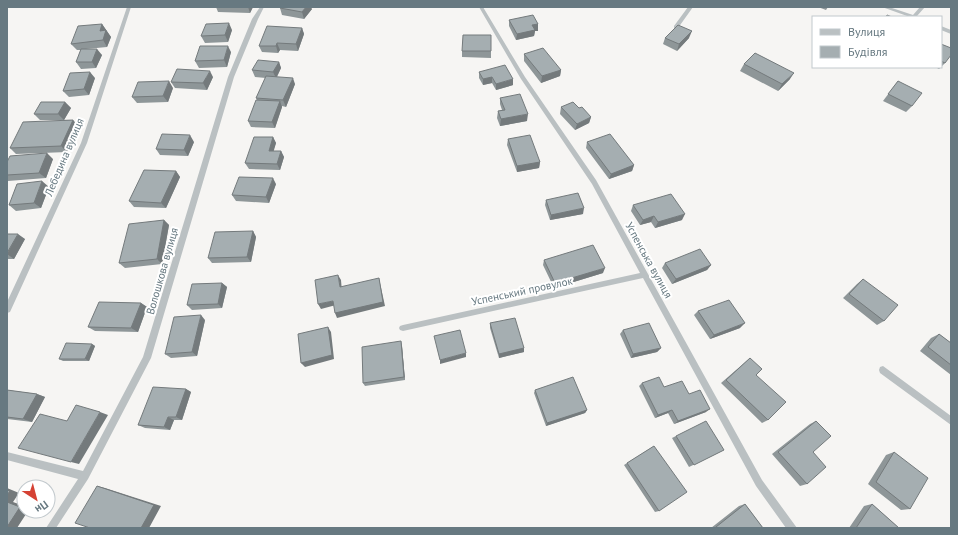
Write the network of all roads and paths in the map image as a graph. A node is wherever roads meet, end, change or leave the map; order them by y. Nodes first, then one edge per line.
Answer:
1 (129, 7) edge
2 (262, 7) edge
3 (481, 7) edge
4 (691, 7) edge
5 (884, 7) edge
6 (923, 7) edge
7 (911, 16) edge
8 (915, 16) edge
9 (676, 27) edge
10 (645, 275) junction
11 (7, 310) edge
12 (403, 328) dead end
13 (883, 370) dead end
14 (951, 421) edge
15 (7, 456) edge
16 (85, 476) junction
17 (51, 528) edge
18 (792, 528) edge

1 - 11 street, Лебедина вулиця
2 - 16 street, Волошкова вулиця
3 - 10 street, Успенська вулиця
4 - 9 street
5 - 7 street
6 - 8 street
10 - 12 street, Успенський провулок
10 - 18 street, Успенська вулиця
13 - 14 street
15 - 16 street
16 - 17 street, Волошкова вулиця

